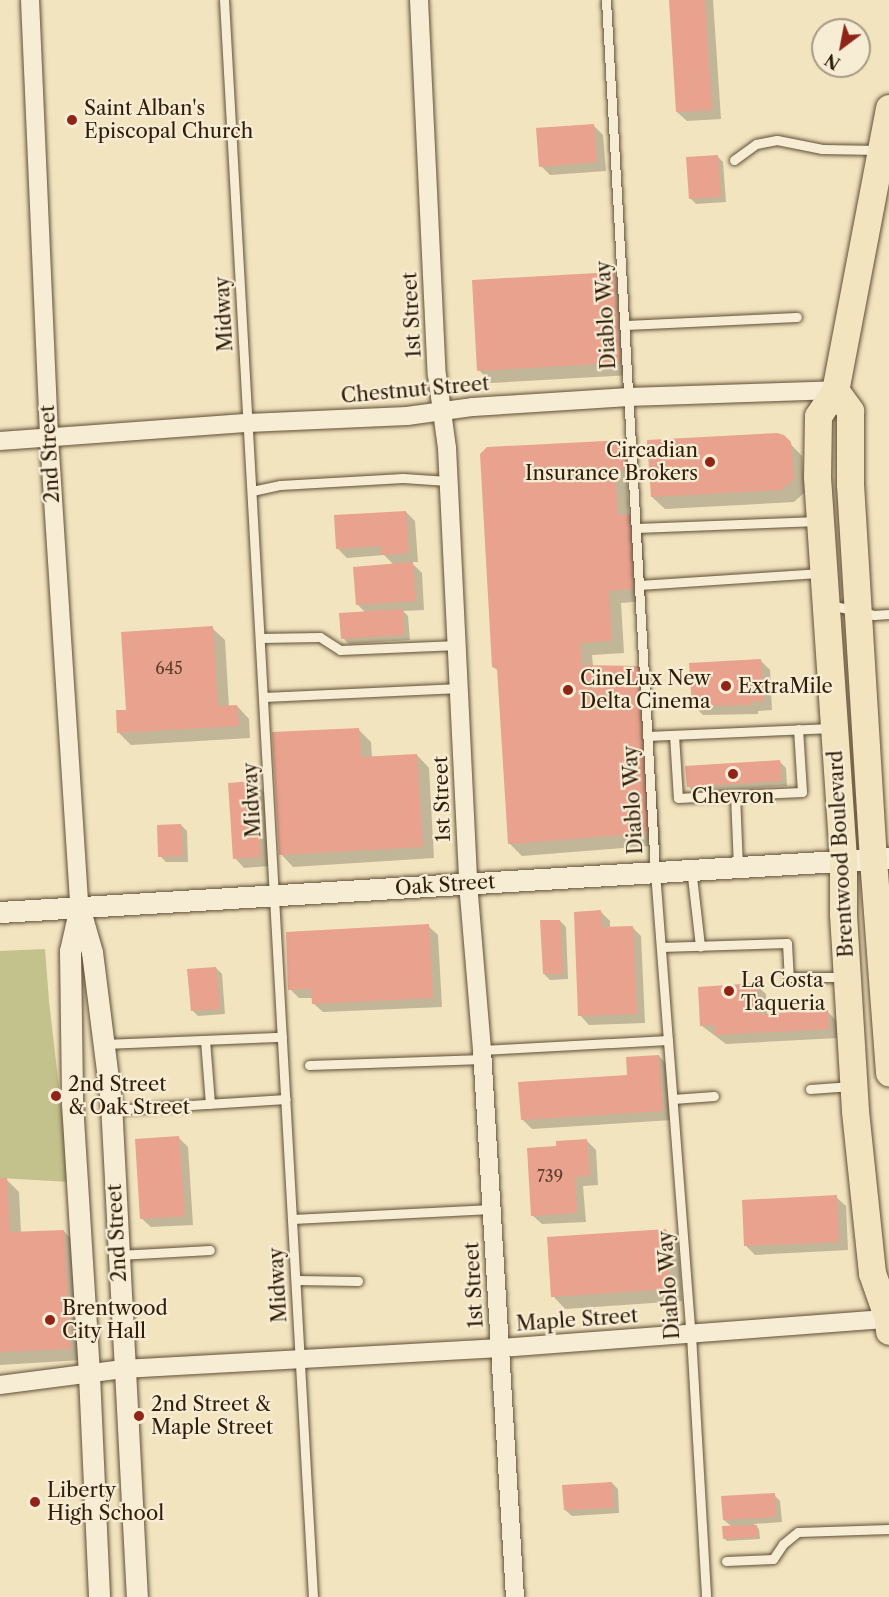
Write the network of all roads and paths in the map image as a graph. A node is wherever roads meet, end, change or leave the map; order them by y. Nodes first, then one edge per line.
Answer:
1 (30, 0) edge
2 (225, 0) edge
3 (419, 0) edge
4 (606, 0) edge
5 (889, 108) edge
6 (881, 150) junction
7 (734, 160) dead end
8 (797, 317) dead end
9 (625, 325) junction
10 (835, 390) junction
11 (629, 397) junction
12 (442, 411) junction
13 (248, 423) junction
14 (49, 437) junction
15 (0, 441) edge
16 (448, 482) junction
17 (252, 491) junction
18 (820, 520) junction
19 (636, 528) junction
20 (824, 573) junction
21 (639, 585) junction
22 (827, 604) junction
23 (859, 612) junction
24 (889, 614) edge
25 (260, 638) junction
26 (458, 645) junction
27 (460, 688) junction
28 (264, 697) junction
29 (835, 728) junction
30 (798, 729) junction
31 (674, 735) junction
32 (647, 736) junction
33 (735, 795) junction
34 (881, 859) edge
35 (843, 862) junction
36 (738, 866) junction
37 (691, 868) junction
38 (655, 872) junction
39 (468, 883) junction
40 (275, 894) junction
41 (79, 907) junction
42 (0, 912) edge
43 (700, 946) junction
44 (661, 947) junction
45 (847, 977) junction
46 (282, 1037) junction
47 (205, 1040) junction
48 (669, 1040) junction
49 (104, 1044) junction
50 (483, 1054) junction
51 (309, 1065) dead end
52 (889, 1072) edge
53 (853, 1086) junction
54 (810, 1089) dead end
55 (714, 1096) dead end
56 (286, 1099) junction
57 (673, 1099) junction
58 (210, 1104) junction
59 (111, 1110) junction
60 (492, 1209) junction
61 (292, 1219) junction
62 (210, 1250) dead end
63 (118, 1256) junction
64 (296, 1280) junction
65 (357, 1281) dead end
66 (889, 1321) edge
67 (691, 1335) junction
68 (500, 1348) junction
69 (300, 1358) junction
70 (123, 1369) junction
71 (89, 1375) junction
72 (0, 1385) edge
73 (889, 1529) edge
74 (726, 1562) dead end
75 (99, 1597) edge
76 (137, 1597) edge
77 (313, 1597) edge
78 (515, 1597) edge
79 (706, 1597) edge

1 - 14 street, 2nd Street
2 - 13 lane, Midway
3 - 12 street, 1st Street
4 - 9 lane, Diablo Way
5 - 6 main road, Brentwood Boulevard
6 - 7 lane
6 - 10 main road, Brentwood Boulevard
8 - 9 lane
9 - 11 lane, Diablo Way
10 - 11 street, Chestnut Street
10 - 18 main road, Brentwood Boulevard
10 - 23 main road, Brentwood Boulevard
11 - 12 street, Chestnut Street
11 - 19 lane, Diablo Way
12 - 13 street, Chestnut Street
12 - 16 street, 1st Street
13 - 14 street, Chestnut Street
13 - 17 lane, Midway
14 - 15 street, Chestnut Street
14 - 41 street, 2nd Street
16 - 17 lane
16 - 26 street, 1st Street
17 - 25 lane, Midway
18 - 19 lane
18 - 20 main road, Brentwood Boulevard
19 - 21 lane, Diablo Way
20 - 21 lane
20 - 22 main road, Brentwood Boulevard
21 - 32 lane, Diablo Way
22 - 23 lane
22 - 29 main road, Brentwood Boulevard
23 - 24 lane
23 - 34 main road, Brentwood Boulevard
25 - 26 lane
25 - 28 lane, Midway
26 - 27 street, 1st Street
27 - 28 lane
27 - 39 street, 1st Street
28 - 40 lane, Midway
29 - 30 lane
29 - 35 main road, Brentwood Boulevard
30 - 31 lane
30 - 33 lane
31 - 32 lane
31 - 33 lane
32 - 38 lane, Diablo Way
33 - 36 lane
34 - 35 street, Oak Street
34 - 52 main road, Brentwood Boulevard
35 - 36 street, Oak Street
35 - 45 main road, Brentwood Boulevard
36 - 37 street, Oak Street
37 - 38 street, Oak Street
37 - 43 lane
38 - 39 street, Oak Street
38 - 44 lane, Diablo Way
39 - 40 street, Oak Street
39 - 50 street, 1st Street
40 - 41 street, Oak Street
40 - 46 lane, Midway
41 - 42 street, Oak Street
41 - 49 street, 2nd Street
41 - 71 street, 2nd Street
43 - 44 lane
43 - 45 lane
44 - 48 lane, Diablo Way
45 - 53 main road, Brentwood Boulevard
46 - 47 lane
46 - 56 lane, Midway
47 - 49 lane
47 - 58 lane
48 - 50 lane
48 - 57 lane, Diablo Way
49 - 59 street, 2nd Street
50 - 51 lane
50 - 60 street, 1st Street
53 - 54 lane
53 - 66 main road, Brentwood Boulevard
55 - 57 lane
56 - 58 lane
56 - 61 lane, Midway
57 - 67 lane, Diablo Way
58 - 59 lane
59 - 63 street, 2nd Street
60 - 61 lane
60 - 68 street, 1st Street
61 - 64 lane, Midway
62 - 63 lane
63 - 70 street, 2nd Street
64 - 65 lane
64 - 69 lane, Midway
66 - 67 street, Maple Street
67 - 68 street, Maple Street
67 - 79 lane, Diablo Way
68 - 69 street, Maple Street
68 - 78 street, 1st Street
69 - 70 street, Maple Street
69 - 77 lane, Midway
70 - 71 street, Maple Street
70 - 76 street, 2nd Street
71 - 72 street, Maple Street
71 - 75 street, 2nd Street
73 - 74 lane

